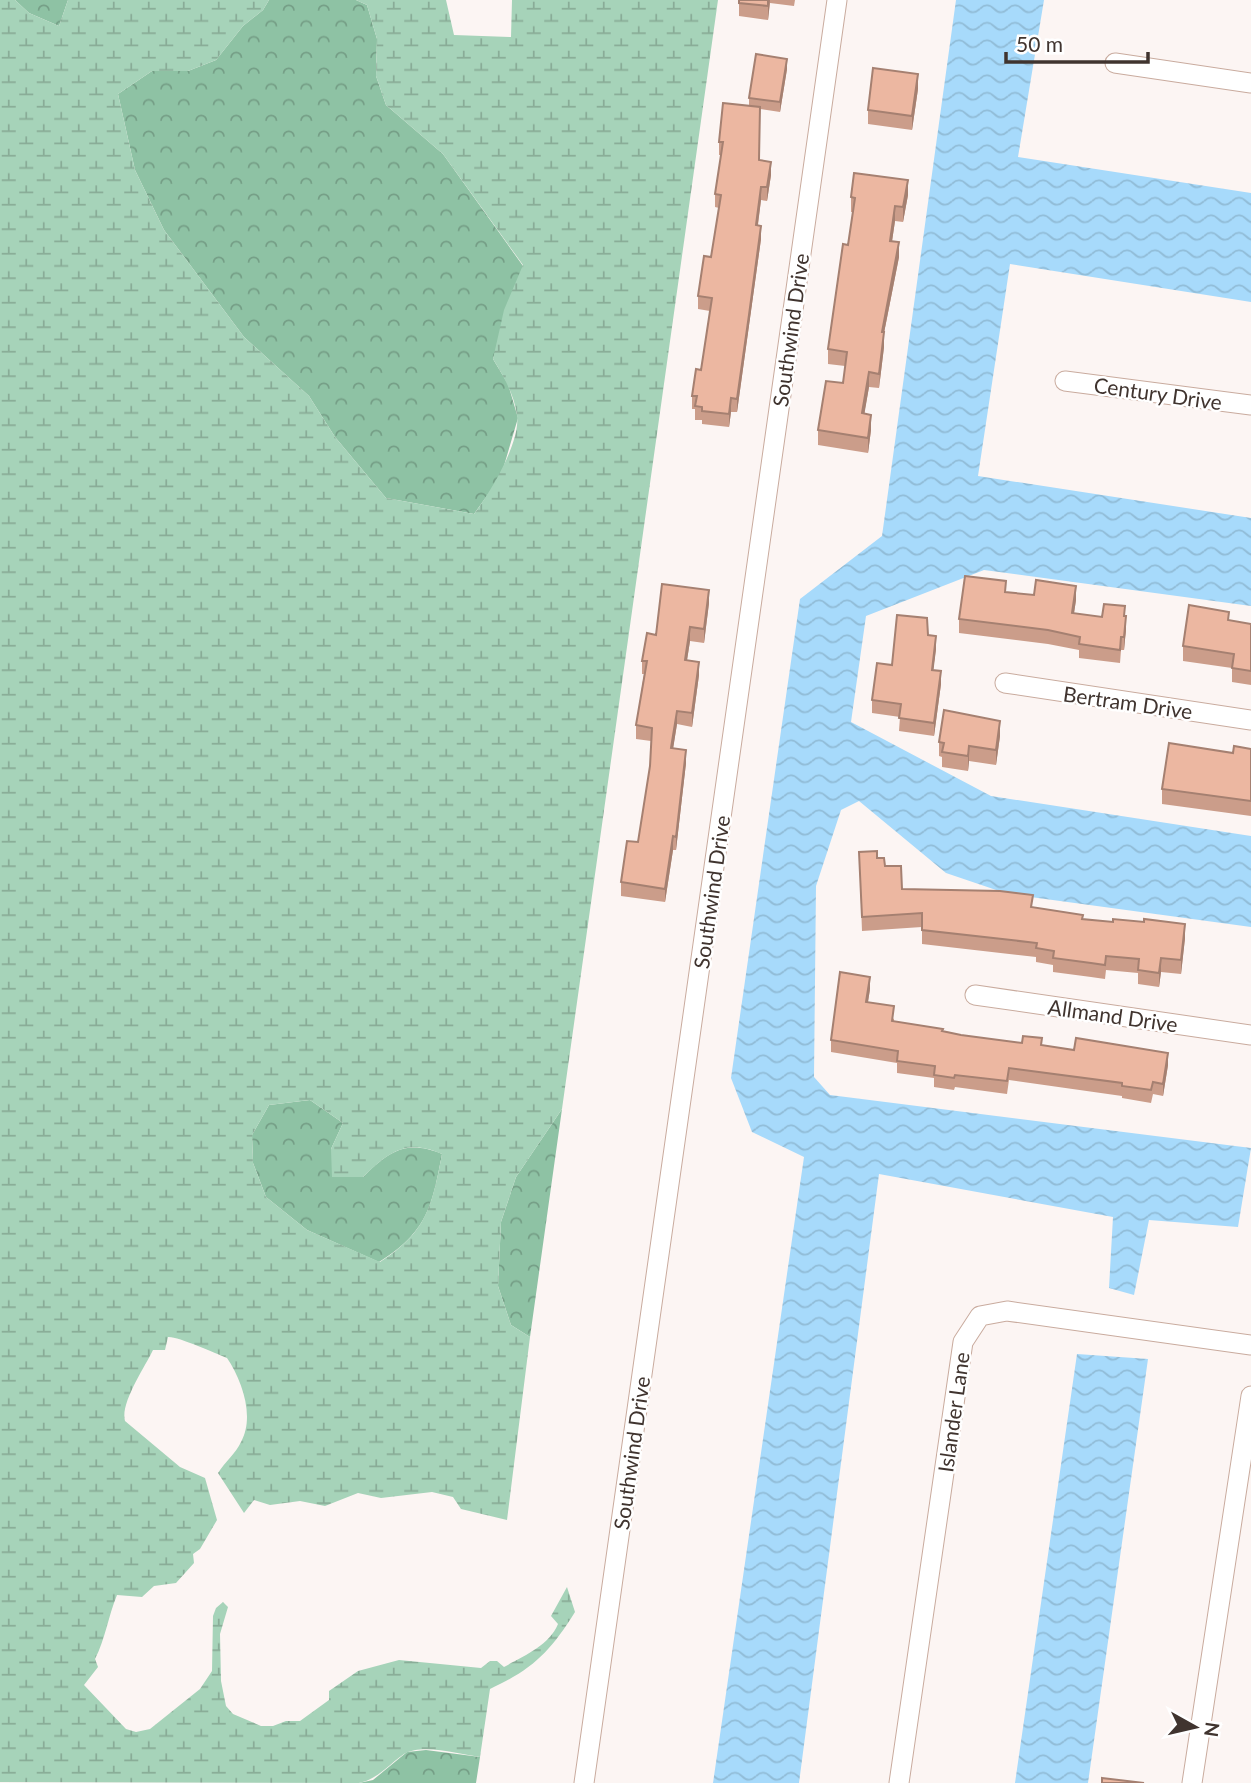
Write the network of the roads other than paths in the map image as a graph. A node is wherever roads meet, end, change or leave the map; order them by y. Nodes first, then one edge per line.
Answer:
1 (837, 0) edge
2 (1115, 62) dead end
3 (1251, 83) edge
4 (1065, 380) dead end
5 (1251, 405) edge
6 (1004, 683) dead end
7 (1251, 720) edge
8 (975, 995) dead end
9 (1251, 1035) edge
10 (1251, 1345) edge
11 (1251, 1396) edge
12 (584, 1783) edge
13 (899, 1783) edge
14 (1192, 1783) edge

1 - 12 street, Southwind Drive
2 - 3 street
4 - 5 street, Century Drive
6 - 7 street, Bertram Drive
8 - 9 street, Allmand Drive
10 - 13 street, Islander Lane
11 - 14 street

